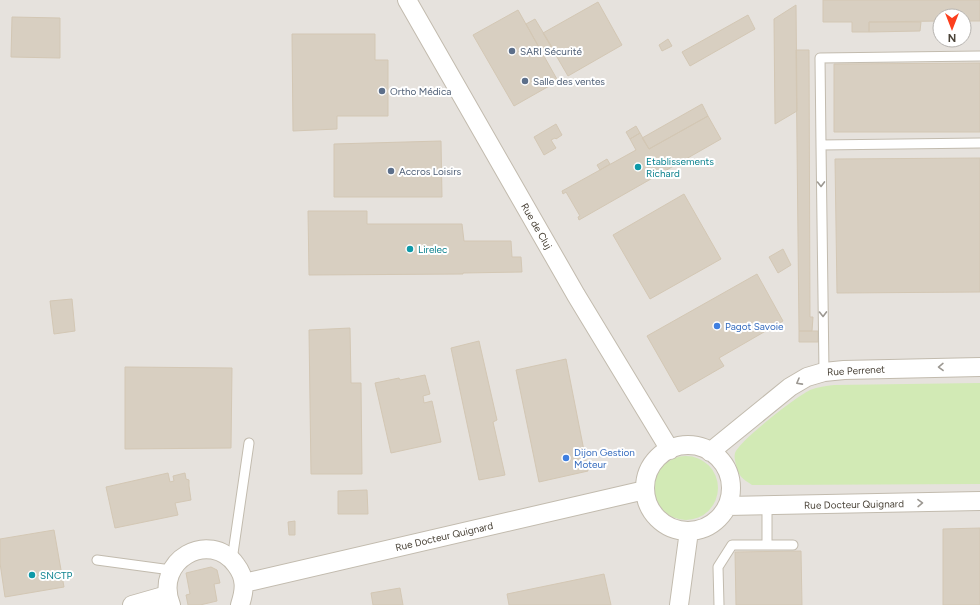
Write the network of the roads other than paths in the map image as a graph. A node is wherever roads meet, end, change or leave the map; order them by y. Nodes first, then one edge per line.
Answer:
1 (407, 0) edge
2 (980, 56) edge
3 (980, 143) edge
4 (821, 145) junction
5 (980, 366) edge
6 (824, 372) junction
7 (250, 443) dead end
8 (670, 450) junction
9 (710, 452) junction
10 (645, 490) junction
11 (980, 501) edge
12 (727, 506) junction
13 (767, 506) junction
14 (689, 531) junction
15 (767, 544) junction
16 (793, 545) dead end
17 (97, 560) dead end
18 (232, 560) junction
19 (171, 570) junction
20 (244, 583) junction
21 (169, 600) edge
22 (132, 605) edge
23 (240, 605) edge
24 (680, 605) edge
25 (719, 605) edge

1 - 8 street, Rue de Cluj
2 - 4 lane
3 - 4 lane
4 -> 6 lane
5 -> 6 street, Rue Perrenet
6 -> 9 street, Rue Perrenet
7 - 18 lane
8 - 9 street
8 - 10 street
9 - 12 street
10 - 14 street
10 - 20 street, Rue Docteur Quignard
13 -> 11 street, Rue Docteur Quignard
12 - 13 street, Rue Docteur Quignard
12 - 14 street
13 - 15 lane
14 - 24 street
15 - 16 lane
15 - 25 lane
17 - 19 lane
18 - 19 street
18 - 20 street
19 - 21 street
20 - 23 street
21 - 22 street

